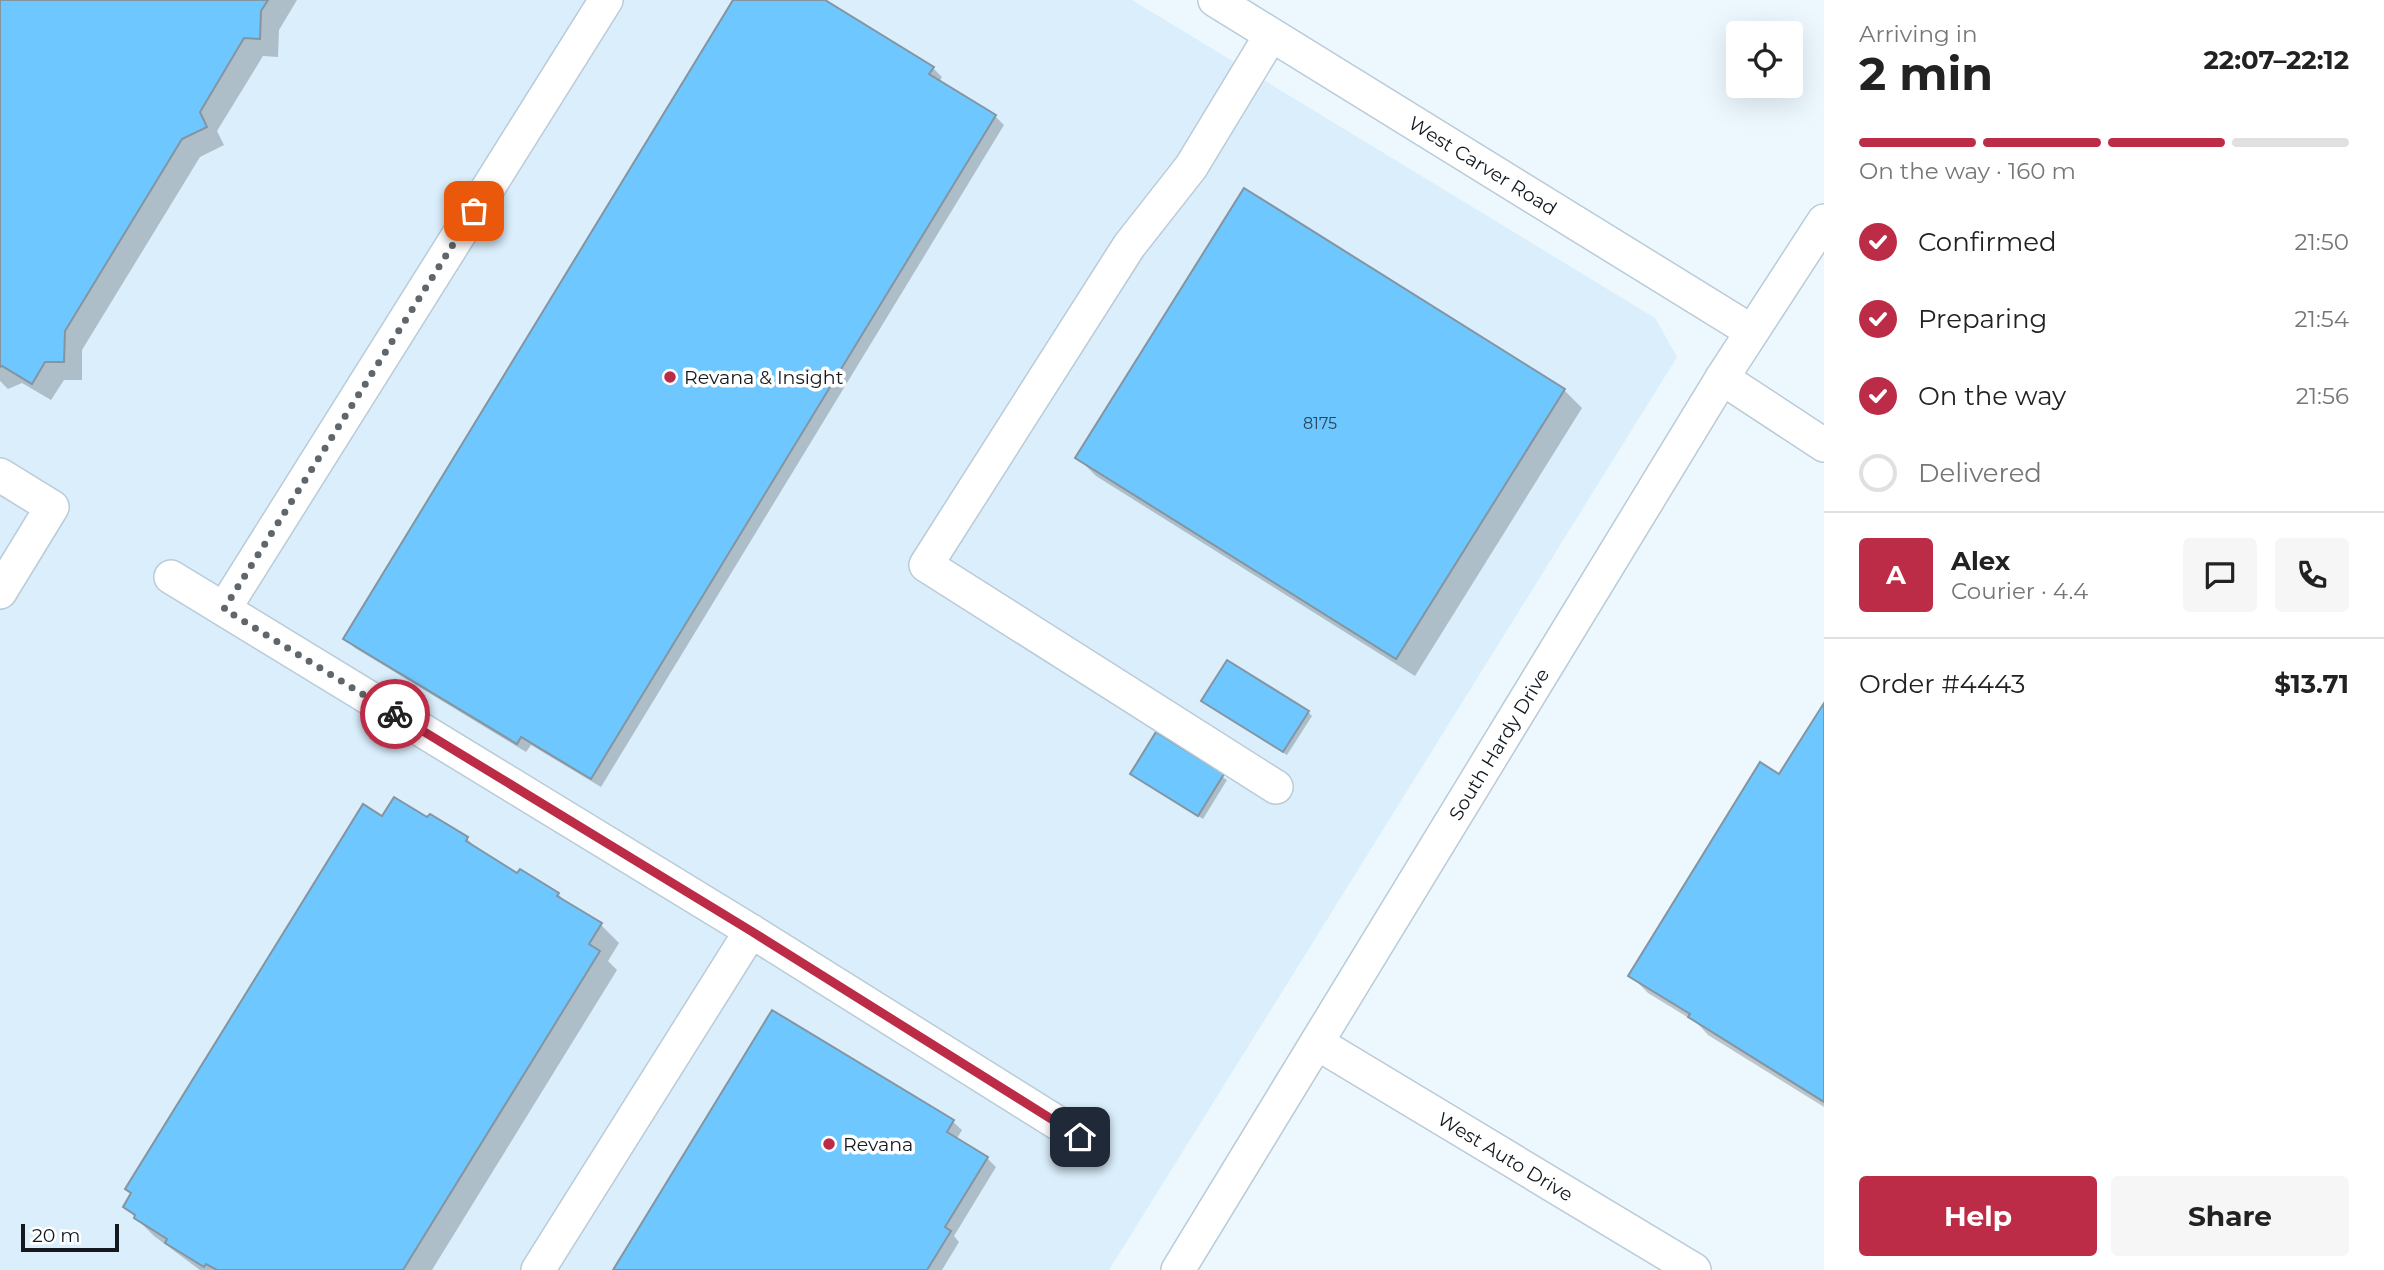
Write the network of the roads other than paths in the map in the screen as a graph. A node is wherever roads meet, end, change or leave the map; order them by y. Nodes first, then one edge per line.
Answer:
1 (606, 0) edge
2 (1215, 0) edge
3 (1272, 35) junction
4 (1824, 221) edge
5 (1751, 331) junction
6 (1721, 378) junction
7 (1824, 445) edge
8 (0, 475) edge
9 (172, 577) dead end
10 (0, 592) edge
11 (224, 609) junction
12 (1276, 787) dead end
13 (751, 931) junction
14 (1318, 1043) junction
15 (1080, 1137) dead end
16 (538, 1270) edge
17 (1178, 1270) edge
18 (1694, 1270) edge

1 - 11 street
2 - 3 street, West Carver Road
3 - 5 street, West Carver Road
3 - 12 street
4 - 5 street, South Hardy Drive
5 - 6 street, South Hardy Drive
6 - 7 street
6 - 14 street, South Hardy Drive
8 - 10 street
9 - 11 street
11 - 13 street
13 - 15 street
13 - 16 street
14 - 17 street, South Hardy Drive
14 - 18 street, West Auto Drive

